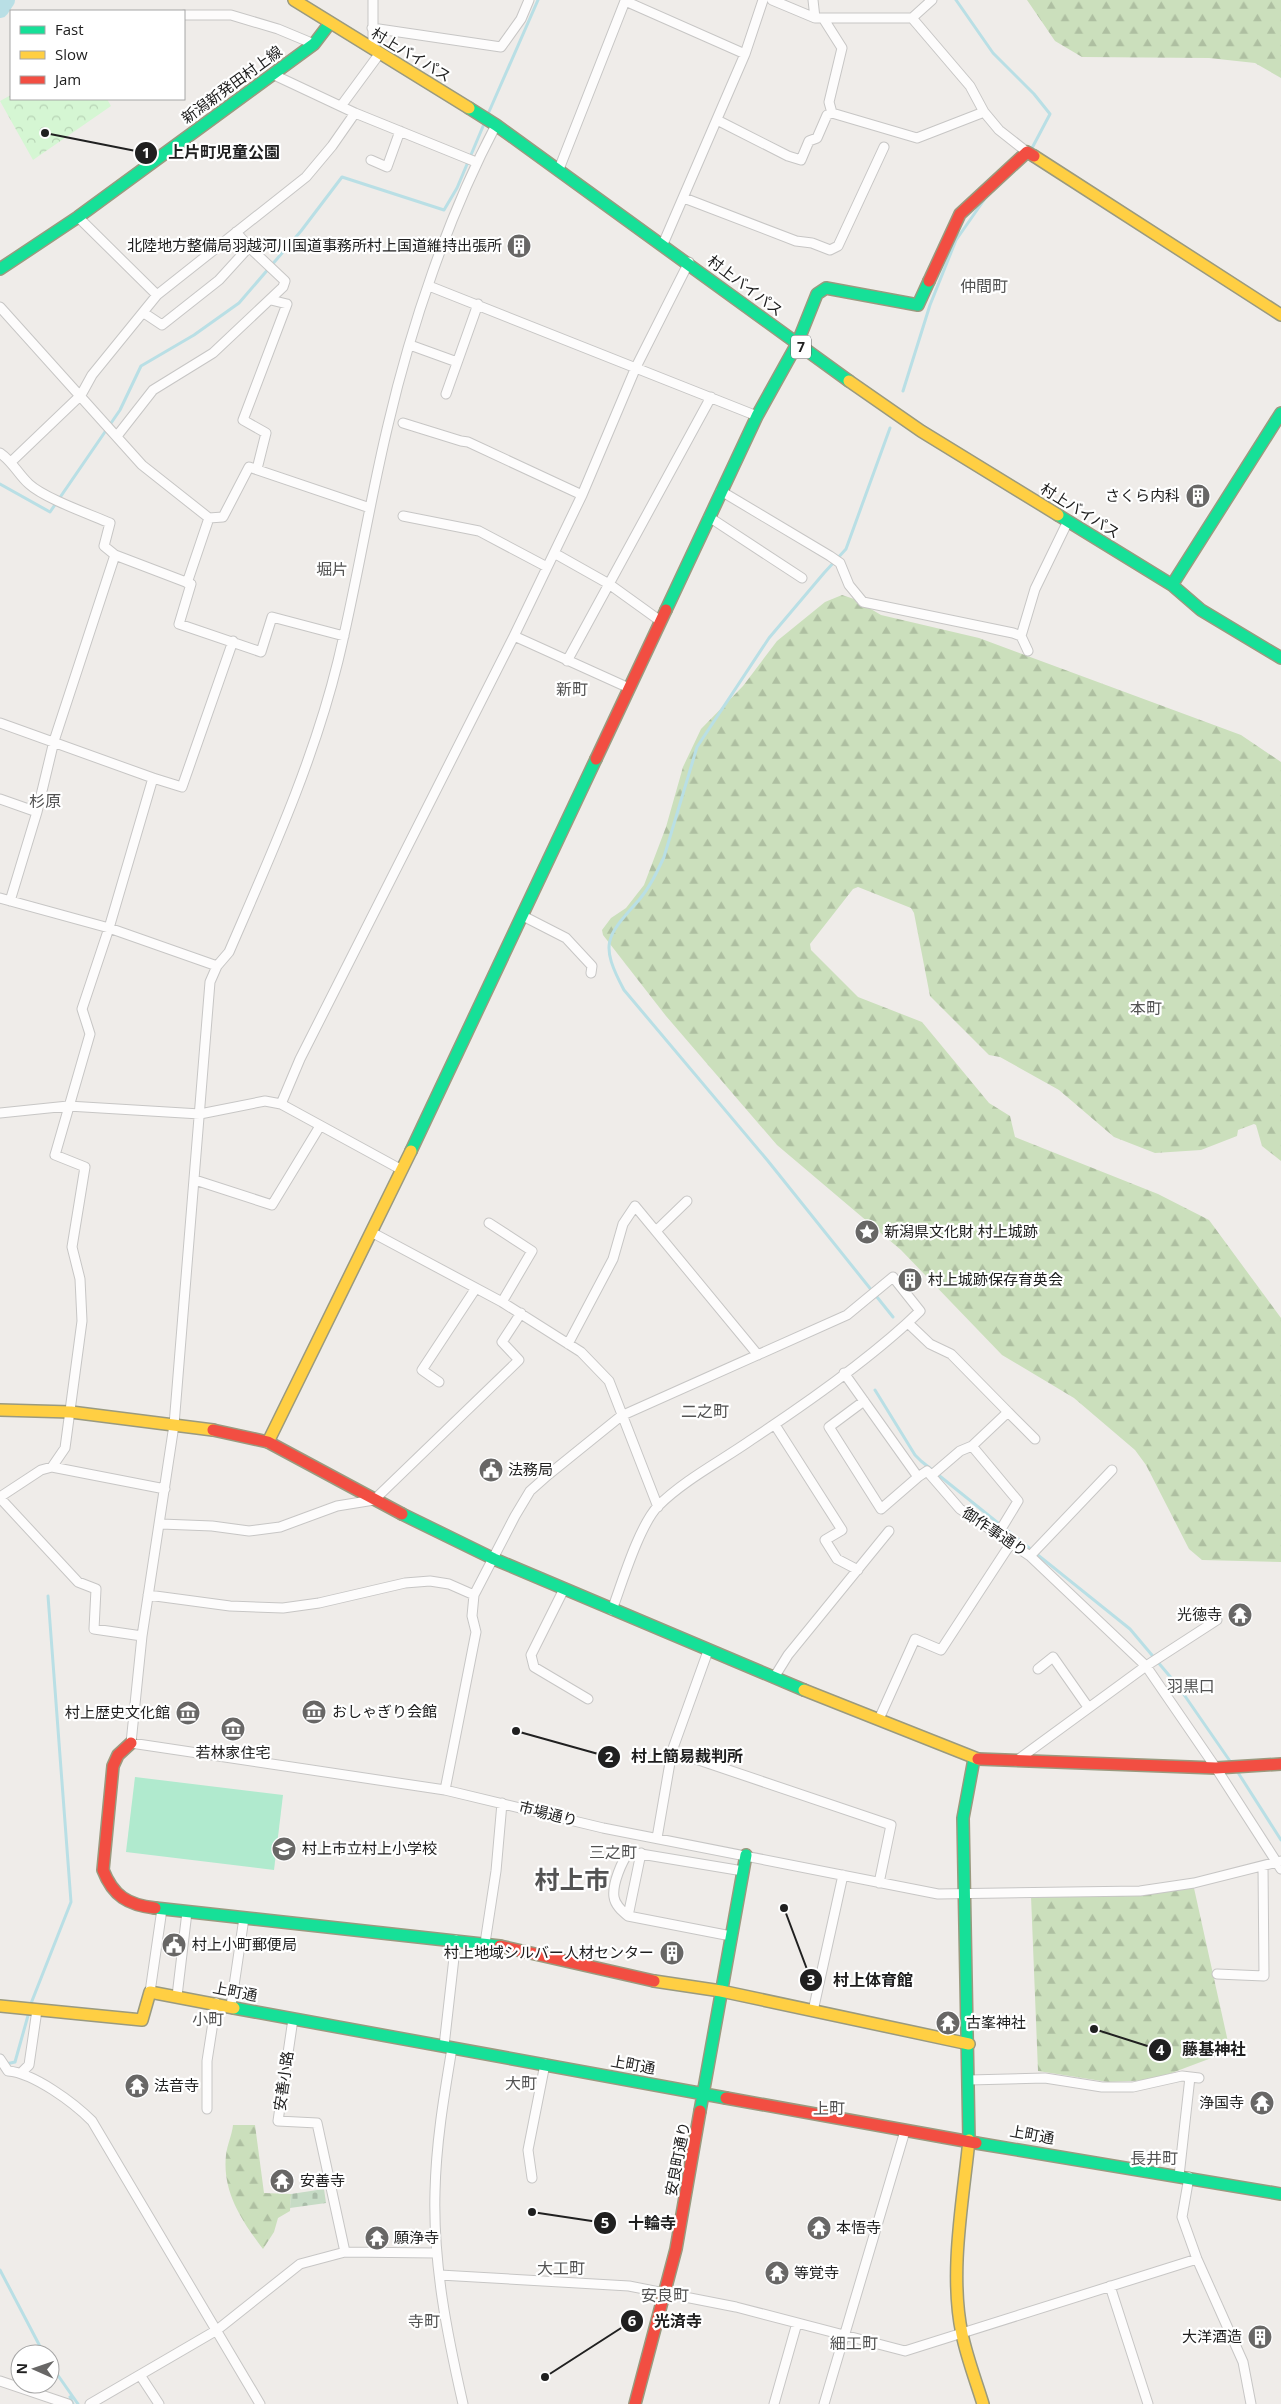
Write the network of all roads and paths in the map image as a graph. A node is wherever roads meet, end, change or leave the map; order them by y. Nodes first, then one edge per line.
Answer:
1 (294, 0) edge
2 (373, 0) edge
3 (529, 0) edge
4 (763, 0) edge
5 (772, 0) edge
6 (813, 0) edge
7 (932, 0) edge
8 (625, 1) edge
9 (185, 15) edge
10 (819, 18) junction
11 (912, 18) junction
12 (330, 23) junction
13 (372, 28) junction
14 (314, 44) junction
15 (376, 51) junction
16 (744, 54) junction
17 (272, 74) junction
18 (340, 106) junction
19 (984, 112) junction
20 (355, 113) junction
21 (832, 113) junction
22 (717, 120) junction
23 (496, 125) junction
24 (400, 131) junction
25 (884, 147) dead end
26 (1027, 152) junction
27 (371, 160) dead end
28 (476, 162) junction
29 (559, 169) junction
30 (684, 198) junction
31 (78, 217) junction
32 (236, 232) junction
33 (663, 244) junction
34 (249, 247) junction
35 (689, 262) junction
36 (0, 269) edge
37 (430, 286) junction
38 (157, 295) junction
39 (271, 300) junction
40 (478, 304) junction
41 (0, 307) edge
42 (144, 313) junction
43 (1281, 315) edge
44 (797, 344) junction
45 (410, 345) junction
46 (457, 362) junction
47 (636, 367) junction
48 (446, 394) dead end
49 (81, 395) junction
50 (711, 398) junction
51 (1281, 413) edge
52 (757, 416) junction
53 (403, 423) dead end
54 (117, 436) junction
55 (0, 453) edge
56 (12, 461) junction
57 (257, 470) junction
58 (721, 492) junction
59 (582, 495) junction
60 (370, 508) junction
61 (403, 516) dead end
62 (709, 517) junction
63 (209, 518) junction
64 (1068, 521) junction
65 (554, 553) junction
66 (115, 555) junction
67 (547, 568) junction
68 (802, 578) dead end
69 (188, 583) junction
70 (609, 584) junction
71 (1172, 584) junction
72 (660, 620) junction
73 (344, 636) junction
74 (514, 636) junction
75 (1021, 636) junction
76 (232, 641) junction
77 (1028, 651) dead end
78 (1281, 658) edge
79 (566, 661) junction
80 (628, 688) junction
81 (0, 723) edge
82 (54, 741) junction
83 (153, 778) junction
84 (0, 799) edge
85 (37, 812) junction
86 (0, 898) edge
87 (10, 901) junction
88 (523, 916) junction
89 (109, 928) junction
90 (217, 966) junction
91 (590, 973) dead end
92 (281, 1104) junction
93 (68, 1106) junction
94 (0, 1113) edge
95 (200, 1114) junction
96 (320, 1126) junction
97 (402, 1170) junction
98 (195, 1180) junction
99 (687, 1201) dead end
100 (489, 1223) dead end
101 (657, 1230) junction
102 (373, 1233) junction
103 (476, 1288) junction
104 (502, 1302) junction
105 (521, 1313) junction
106 (908, 1322) junction
107 (568, 1344) junction
108 (758, 1355) junction
109 (844, 1373) junction
110 (439, 1382) dead end
111 (864, 1401) junction
112 (0, 1410) edge
113 (71, 1412) junction
114 (1008, 1412) junction
115 (621, 1416) junction
116 (174, 1425) junction
117 (775, 1425) junction
118 (1035, 1439) dead end
119 (268, 1442) junction
120 (972, 1446) junction
121 (52, 1468) junction
122 (1112, 1470) dead end
123 (932, 1475) junction
124 (918, 1477) junction
125 (165, 1488) junction
126 (0, 1498) edge
127 (374, 1500) junction
128 (658, 1507) junction
129 (161, 1524) junction
130 (889, 1531) dead end
131 (998, 1534) junction
132 (1011, 1543) junction
133 (1030, 1556) junction
134 (494, 1559) junction
135 (858, 1570) junction
136 (564, 1589) junction
137 (474, 1595) junction
138 (148, 1596) junction
139 (612, 1610) junction
140 (1217, 1620) dead end
141 (142, 1636) junction
142 (708, 1651) junction
143 (1146, 1666) junction
144 (1038, 1669) dead end
145 (775, 1676) junction
146 (588, 1699) dead end
147 (1088, 1707) junction
148 (879, 1719) junction
149 (131, 1743) junction
150 (672, 1751) junction
151 (974, 1759) junction
152 (1016, 1762) junction
153 (1281, 1764) edge
154 (1216, 1768) junction
155 (445, 1790) junction
156 (502, 1803) junction
157 (657, 1838) junction
158 (641, 1853) junction
159 (746, 1855) junction
160 (1280, 1864) edge
161 (1263, 1866) junction
162 (743, 1871) junction
163 (843, 1875) junction
164 (879, 1883) junction
165 (963, 1894) junction
166 (162, 1909) junction
167 (187, 1912) junction
168 (628, 1916) junction
169 (244, 1918) junction
170 (731, 1936) junction
171 (456, 1940) junction
172 (484, 1943) junction
173 (1217, 1974) dead end
174 (150, 1992) junction
175 (721, 1992) junction
176 (177, 1996) junction
177 (216, 2003) junction
178 (0, 2006) edge
179 (231, 2006) junction
180 (37, 2010) junction
181 (813, 2011) junction
182 (294, 2019) junction
183 (969, 2044) junction
184 (448, 2047) junction
185 (0, 2059) edge
186 (545, 2064) junction
187 (8, 2071) junction
188 (22, 2072) junction
189 (0, 2076) edge
190 (969, 2080) junction
191 (706, 2093) junction
192 (207, 2110) dead end
193 (906, 2131) junction
194 (969, 2140) junction
195 (1184, 2177) junction
196 (532, 2178) dead end
197 (1281, 2194) edge
198 (345, 2252) junction
199 (436, 2252) junction
200 (1197, 2259) junction
201 (440, 2275) junction
202 (1110, 2286) junction
203 (665, 2292) junction
204 (797, 2322) junction
205 (217, 2330) junction
206 (962, 2334) junction
207 (845, 2337) junction
208 (140, 2375) junction
209 (0, 2381) edge
210 (68, 2404) edge
211 (90, 2404) edge
212 (159, 2404) edge
213 (260, 2404) edge
214 (463, 2404) edge
215 (635, 2404) edge
216 (774, 2404) edge
217 (824, 2404) edge
218 (983, 2404) edge
219 (1148, 2404) edge
220 (1252, 2404) edge

1 - 12 main road, 村上バイパス / 7
2 - 13 street
3 - 13 street
4 - 16 street
5 - 10 street
6 - 10 street
7 - 11 street
8 - 16 street
8 - 29 street
9 - 14 street
10 - 11 street
10 - 21 street
11 - 19 street
12 - 14 main road, 新潟新発田村上線
12 - 15 main road, 村上バイパス / 7
13 - 15 street
14 - 17 main road, 新潟新発田村上線
15 - 18 street
15 - 23 main road, 村上バイパス / 7
16 - 22 street
17 - 18 street
17 - 31 main road, 新潟新発田村上線
18 - 20 street
19 - 21 street
19 - 26 street
20 - 24 street
20 - 32 street
21 - 22 street
22 - 30 street
23 - 28 street
23 - 29 main road, 村上バイパス / 7
24 - 27 street
24 - 28 street
25 - 30 street
26 - 43 main road
26 - 44 main road
28 - 37 street
29 - 33 main road, 村上バイパス / 7
30 - 33 street
31 - 36 main road, 新潟新発田村上線
31 - 38 street
32 - 34 street
32 - 38 street
33 - 35 main road, 村上バイパス / 7
34 - 39 street
34 - 42 street
35 - 44 main road, 村上バイパス / 7
35 - 47 street
37 - 40 street
37 - 45 street
38 - 42 street
39 - 54 street
39 - 57 street
40 - 46 street
40 - 47 street
41 - 49 street
42 - 49 street
44 - 52 main road
44 - 64 main road, 村上バイパス / 7
45 - 46 street
45 - 60 street
46 - 48 street
47 - 50 street
47 - 59 street
49 - 54 street
49 - 56 street
50 - 52 street
50 - 70 street
51 - 71 main road
52 - 58 main road
53 - 59 street
54 - 63 street
55 - 56 street
56 - 66 street
57 - 60 street
57 - 63 street
58 - 62 main road
58 - 75 street
59 - 65 street
60 - 73 street
61 - 67 street
62 - 68 street
62 - 72 main road
63 - 69 street
64 - 71 main road, 村上バイパス / 7
64 - 75 street
65 - 67 street
65 - 70 street
66 - 69 street
66 - 82 street
67 - 74 street
69 - 76 street
70 - 72 street
70 - 79 street
71 - 78 main road, 村上バイパス / 7
72 - 80 main road
73 - 76 street
73 - 90 street
74 - 79 street
74 - 92 street
75 - 77 street
76 - 83 street
79 - 80 street
80 - 88 main road
81 - 82 street
82 - 83 street
82 - 85 street
83 - 89 street
84 - 85 street
85 - 87 street
86 - 87 street
87 - 89 street
88 - 91 street
88 - 97 main road
89 - 90 street
89 - 93 street
90 - 95 street
92 - 95 street
92 - 96 street
93 - 94 street
93 - 95 street
93 - 113 street
95 - 98 street
96 - 97 street
96 - 98 street
97 - 102 main road
98 - 116 street
99 - 101 street
100 - 104 street
101 - 107 street
101 - 108 street
102 - 103 street
102 - 119 main road
103 - 104 street
103 - 110 street
104 - 105 street
105 - 107 street
105 - 127 street
106 - 108 street
106 - 109 street
106 - 114 street
107 - 115 street
108 - 115 street
109 - 111 street
109 - 117 street
111 - 124 street
111 - 124 street
112 - 113 main road
113 - 116 main road
113 - 121 street
114 - 118 street
114 - 120 street
115 - 128 street
115 - 134 street
116 - 119 main road
116 - 125 street
117 - 128 street
117 - 135 street
119 - 127 main road
120 - 123 street
120 - 131 street
121 - 125 street
121 - 126 street
122 - 133 street
123 - 124 street
123 - 131 street, 御作事通り
125 - 129 street
126 - 141 street
127 - 129 street
127 - 134 main road
128 - 139 street
129 - 138 street
130 - 135 street
131 - 132 street, 御作事通り
132 - 133 street, 御作事通り
132 - 148 street
133 - 143 street, 御作事通り
134 - 136 main road
134 - 137 street
135 - 145 street
136 - 139 main road
136 - 146 street
137 - 138 street
137 - 155 street
138 - 141 street
139 - 142 main road
140 - 143 street
141 - 149 street
142 - 145 main road
142 - 150 street
143 - 147 street
143 - 154 street, 御作事通り
144 - 147 street
145 - 148 main road
147 - 152 street
148 - 151 main road
149 - 155 street, 市場通り
149 - 166 main road
150 - 157 street
150 - 164 street
151 - 152 main road
151 - 165 main road
152 - 154 main road
153 - 154 main road
154 - 160 street, 御作事通り
155 - 156 street, 市場通り
156 - 157 street, 市場通り
156 - 172 street
157 - 159 street, 市場通り
158 - 162 street
158 - 168 street
158 - 168 street
159 - 162 main road, 安良町通り
159 - 163 street, 市場通り
160 - 161 street, 市場通り
161 - 165 street, 市場通り
161 - 173 street
162 - 170 main road, 安良町通り
163 - 164 street, 市場通り
163 - 181 street
164 - 165 street, 市場通り
165 - 183 main road
166 - 167 main road
166 - 174 street
167 - 169 main road
167 - 176 street
168 - 170 street
169 - 171 main road
169 - 179 street
170 - 175 main road, 安良町通り
171 - 172 main road
171 - 184 street
172 - 175 main road
174 - 176 main road, 上町通
174 - 180 main road
175 - 181 main road
175 - 191 main road, 安良町通り
176 - 177 main road, 上町通
177 - 179 main road, 上町通
177 - 192 street
178 - 180 main road
179 - 182 main road, 上町通
180 - 188 street
181 - 183 main road
182 - 184 main road, 上町通
182 - 198 street, 安善小路
183 - 190 main road
184 - 186 main road, 上町通
184 - 199 street
185 - 187 street
186 - 191 main road, 上町通
186 - 196 street
187 - 188 street
187 - 189 street
188 - 205 street
190 - 194 main road
190 - 195 street
191 - 193 main road, 上町通
191 - 203 main road, 安良町通り
193 - 194 main road, 上町通
193 - 207 street
194 - 195 main road, 上町通
194 - 206 main road
195 - 197 main road, 上町通
195 - 200 street
198 - 199 street
198 - 205 street
199 - 201 street
200 - 202 street
200 - 220 street
201 - 203 street
201 - 214 street
202 - 206 street
202 - 219 street
203 - 204 street
203 - 215 main road, 安良町通り
204 - 207 street
204 - 216 street
205 - 208 street
205 - 213 street
206 - 207 street
206 - 218 main road
207 - 217 street
208 - 211 street
208 - 212 street
209 - 210 street

